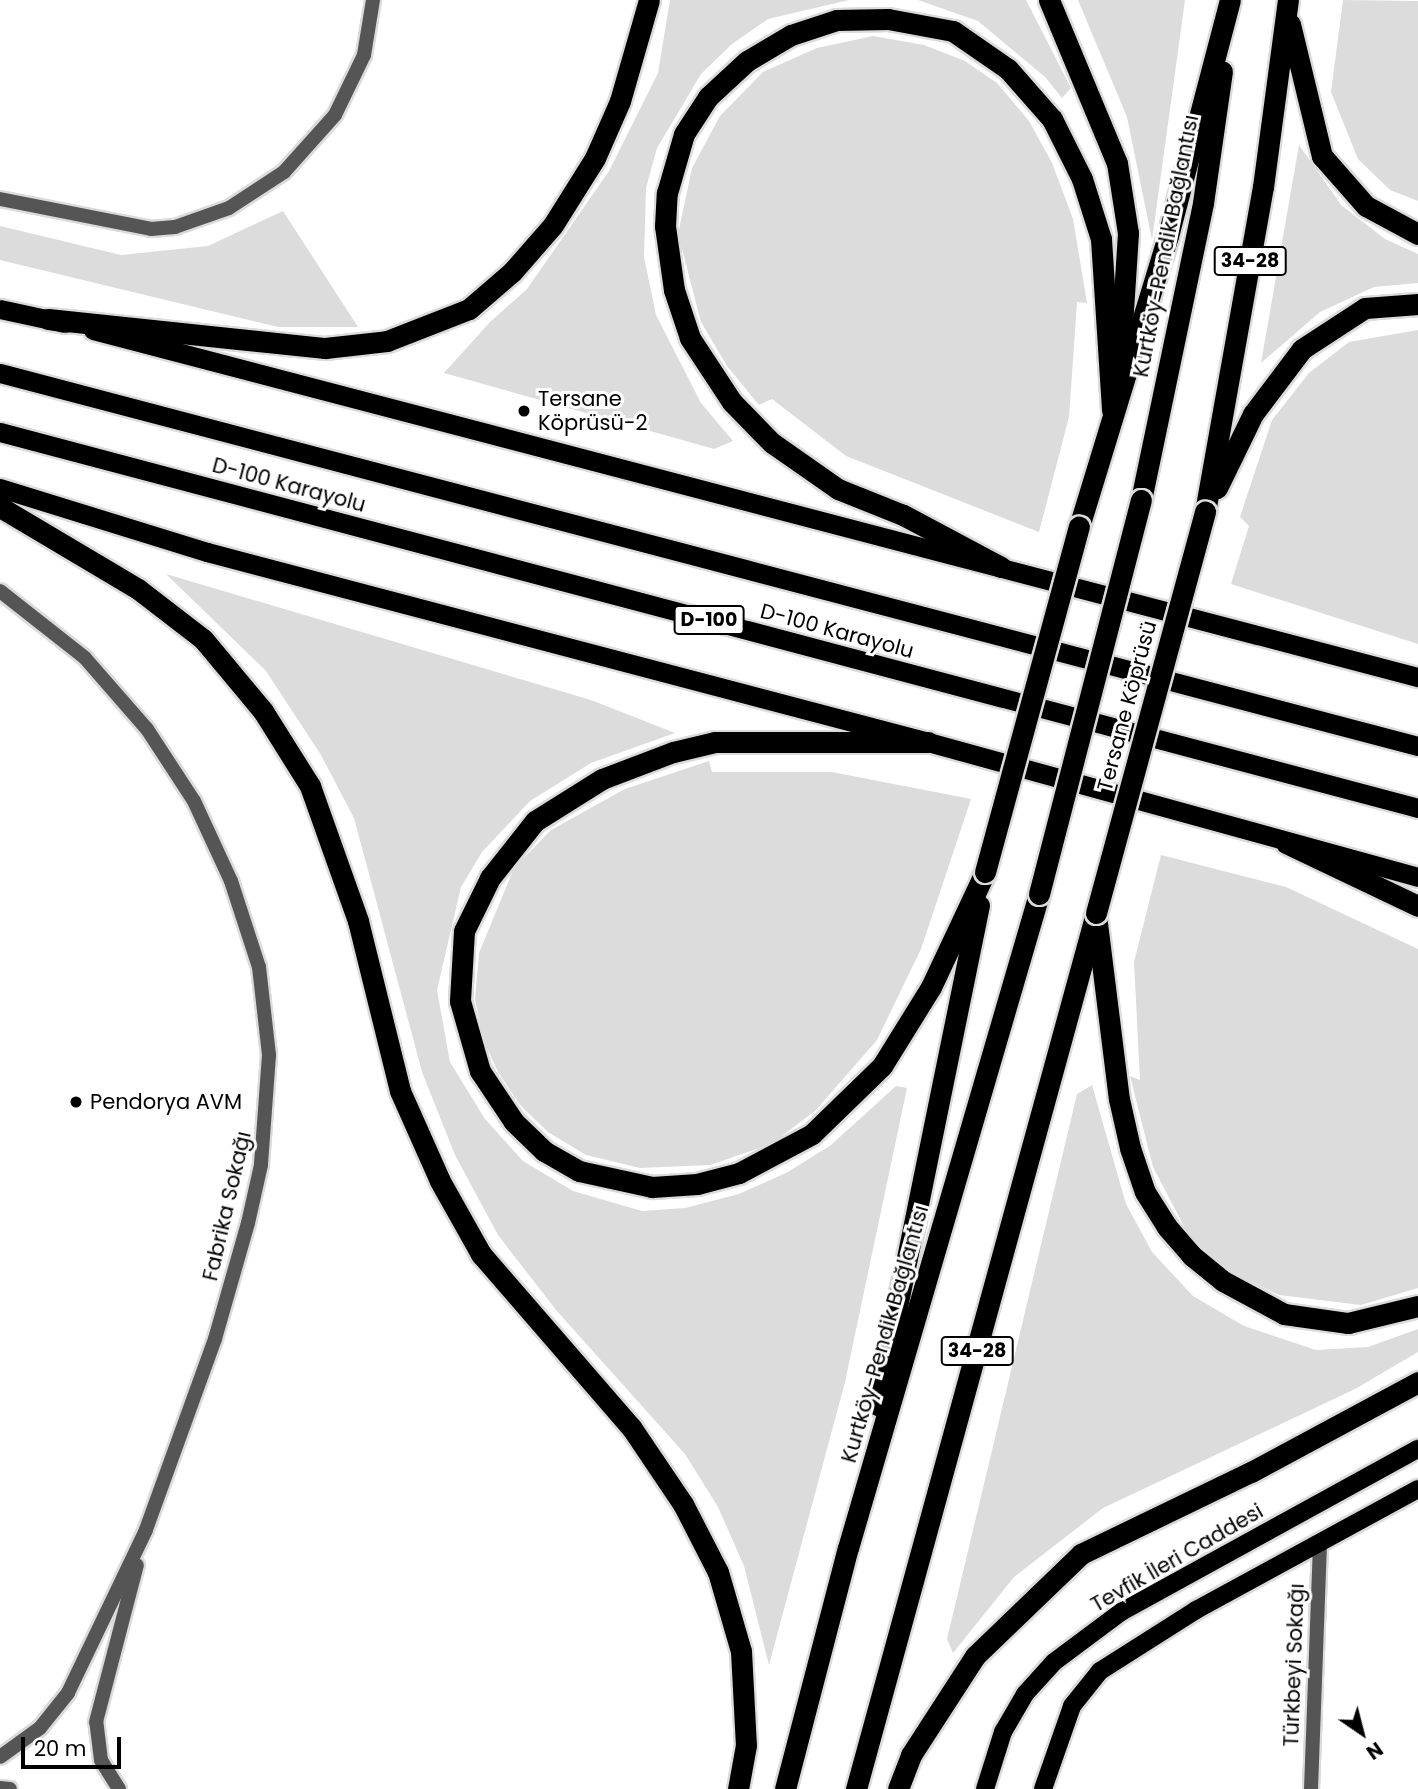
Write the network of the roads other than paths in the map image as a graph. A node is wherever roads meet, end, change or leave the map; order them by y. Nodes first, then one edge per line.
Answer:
1 (373, 0) edge
2 (649, 0) edge
3 (1049, 0) edge
4 (1232, 0) edge
5 (1287, 4) edge
6 (0, 199) edge
7 (1418, 234) edge
8 (1418, 304) edge
9 (0, 309) edge
10 (48, 319) junction
11 (0, 373) edge
12 (1112, 411) junction
13 (0, 432) edge
14 (0, 488) edge
15 (1141, 500) joint
16 (0, 508) edge
17 (1205, 512) junction
18 (1001, 567) junction
19 (0, 591) edge
20 (1418, 677) edge
21 (928, 742) junction
22 (1418, 746) edge
23 (1418, 808) edge
24 (1286, 843) junction
25 (985, 872) junction
26 (1418, 877) edge
27 (1039, 894) joint
28 (1418, 906) edge
29 (1096, 913) junction
30 (1418, 1306) edge
31 (1418, 1382) edge
32 (1418, 1449) edge
33 (1418, 1489) edge
34 (146, 1530) junction
35 (1320, 1543) junction
36 (848, 1548) junction
37 (0, 1757) edge
38 (0, 1788) edge
39 (10, 1789) edge
40 (119, 1789) edge
41 (738, 1789) edge
42 (785, 1789) edge
43 (856, 1789) edge
44 (898, 1789) edge
45 (985, 1789) edge
46 (1044, 1789) edge
47 (1311, 1789) edge

1 - 6 street
2 - 10 highway
3 - 12 highway
4 - 12 highway
4 - 15 highway, Kurtköy-Pendik Bağlantısı / 34-28
5 - 7 highway
5 - 17 highway, 34-28
8 - 17 highway
9 - 10 highway
10 - 18 highway
11 - 22 highway, D-100 Karayolu
12 - 18 highway
12 - 25 highway, bridge
13 - 23 highway, D-100 Karayolu / D-100
14 - 21 highway
15 - 27 highway, Tersane Köprüsü / 34-28, bridge
16 - 41 highway
17 - 29 highway, Tersane Köprüsü / 34-28, bridge
18 - 20 highway
19 - 34 street, Fabrika Sokağı
21 - 24 highway
21 - 25 highway
24 - 26 highway
24 - 28 highway
25 - 36 highway
27 - 36 highway, Kurtköy-Pendik Bağlantısı / 34-28
29 - 30 highway
29 - 43 highway, 34-28
31 - 44 highway
32 - 45 main road, Tevfik İleri Caddesi
33 - 35 main road
34 - 37 street, Fabrika Sokağı
34 - 40 street, Fabrika Sokağı
35 - 46 main road
35 - 47 street, Türkbeyi Sokağı
36 - 42 highway, Kurtköy-Pendik Bağlantısı / 34-28
38 - 39 street

